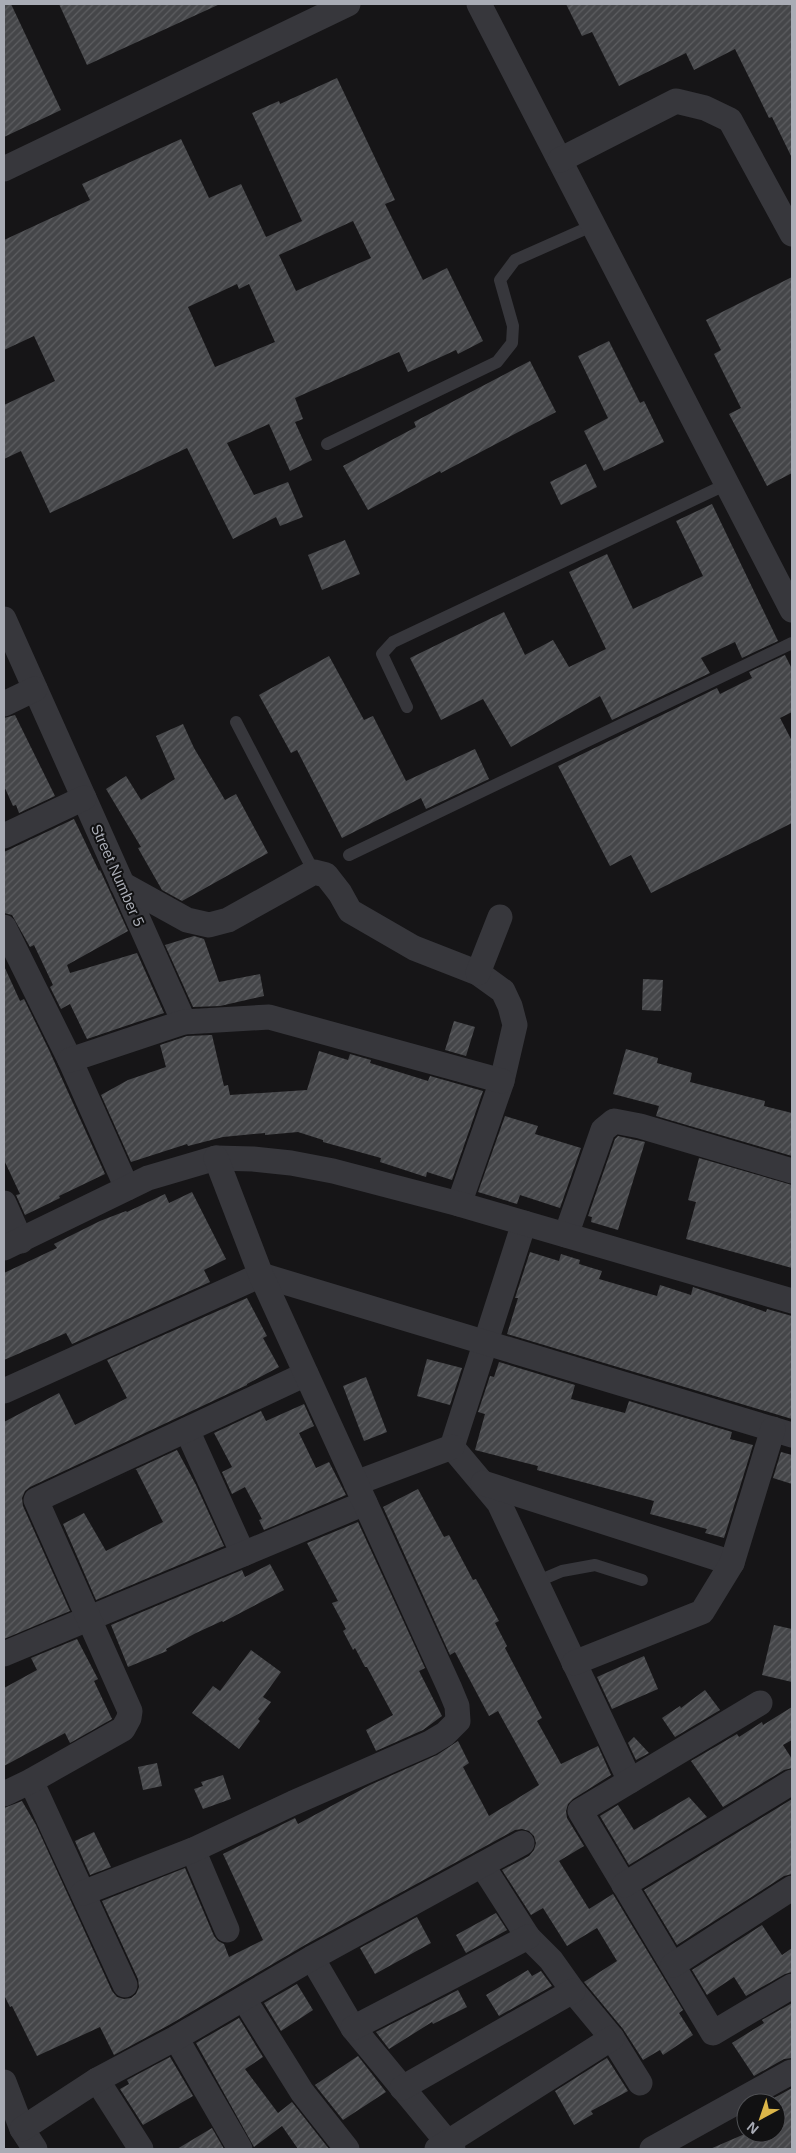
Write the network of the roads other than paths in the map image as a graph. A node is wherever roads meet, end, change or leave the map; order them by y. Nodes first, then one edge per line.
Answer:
1 (348, 4) edge
2 (479, 4) edge
3 (560, 160) junction
4 (4, 169) edge
5 (594, 225) junction
6 (792, 234) edge
7 (327, 444) dead end
8 (727, 484) junction
9 (792, 610) edge
10 (4, 618) edge
11 (792, 642) edge
12 (35, 689) junction
13 (4, 704) edge
14 (406, 707) dead end
15 (236, 722) dead end
16 (84, 798) junction
17 (4, 836) edge
18 (350, 855) dead end
19 (314, 872) junction
20 (122, 884) junction
21 (500, 917) dead end
22 (4, 927) edge
23 (11, 961) edge
24 (478, 973) junction
25 (184, 1022) junction
26 (70, 1060) junction
27 (502, 1081) junction
28 (216, 1158) junction
29 (792, 1171) edge
30 (126, 1188) junction
31 (4, 1204) edge
32 (459, 1204) junction
33 (524, 1223) junction
34 (566, 1235) junction
35 (12, 1245) edge
36 (261, 1275) junction
37 (792, 1301) edge
38 (485, 1342) junction
39 (306, 1374) junction
40 (4, 1391) edge
41 (186, 1430) junction
42 (783, 1432) edge
43 (452, 1448) junction
44 (483, 1483) junction
45 (361, 1493) junction
46 (243, 1554) junction
47 (732, 1563) junction
48 (642, 1580) dead end
49 (536, 1582) junction
50 (90, 1617) junction
51 (4, 1654) edge
52 (574, 1663) junction
53 (760, 1703) dead end
54 (31, 1781) junction
55 (630, 1781) junction
56 (792, 1782) edge
57 (4, 1794) edge
58 (522, 1844) dead end
59 (193, 1850) junction
60 (482, 1866) junction
61 (624, 1884) junction
62 (792, 1888) edge
63 (83, 1893) junction
64 (226, 1930) dead end
65 (528, 1937) junction
66 (312, 1958) junction
67 (672, 1965) junction
68 (125, 1986) dead end
69 (792, 1986) edge
70 (573, 1991) junction
71 (244, 1999) junction
72 (353, 2028) junction
73 (176, 2038) junction
74 (612, 2038) junction
75 (792, 2074) edge
76 (97, 2080) junction
77 (4, 2082) edge
78 (640, 2083) dead end
79 (402, 2088) junction
80 (28, 2139) edge
81 (446, 2147) edge
82 (141, 2149) edge
83 (240, 2149) edge
84 (346, 2149) edge
85 (652, 2149) edge

1 - 4 street
2 - 3 street
3 - 5 street
3 - 6 street
5 - 7 lane
5 - 8 street
8 - 9 street
8 - 14 lane
10 - 12 street, Street Number 5
11 - 18 lane
12 - 13 street
12 - 16 street, Street Number 5
15 - 19 lane
16 - 17 street
16 - 20 street, Street Number 5
19 - 20 street
19 - 24 street
20 - 25 street, Street Number 5
21 - 24 street
22 - 23 street
23 - 26 street
24 - 27 street
25 - 26 street
25 - 27 street
26 - 30 street
27 - 32 street
28 - 30 street
28 - 32 street
28 - 36 street
29 - 34 street
30 - 35 street
31 - 35 street
32 - 33 street
33 - 34 street
33 - 38 street
34 - 37 street
36 - 38 street
36 - 39 street
36 - 40 street
38 - 42 street
38 - 43 street
39 - 41 street
39 - 45 street
41 - 46 street
41 - 50 street
42 - 47 street
43 - 44 street
43 - 45 street
44 - 47 street
44 - 49 street
45 - 46 street
45 - 59 street
46 - 50 street
47 - 52 street
48 - 49 lane
49 - 52 street
50 - 51 street
50 - 54 street
52 - 55 street
53 - 55 street
54 - 57 street
54 - 63 street
55 - 61 street
56 - 61 street
58 - 60 street
59 - 63 street
59 - 64 street
60 - 65 street
60 - 66 street
61 - 67 street
62 - 67 street
63 - 68 street
65 - 70 street
65 - 72 street
66 - 71 street
66 - 72 street
67 - 69 street
70 - 74 street
70 - 79 street
71 - 73 street
71 - 84 street
72 - 79 street
73 - 76 street
73 - 83 street
74 - 78 street
74 - 81 street
75 - 85 street
76 - 80 street
76 - 82 street
77 - 80 street
79 - 81 street

